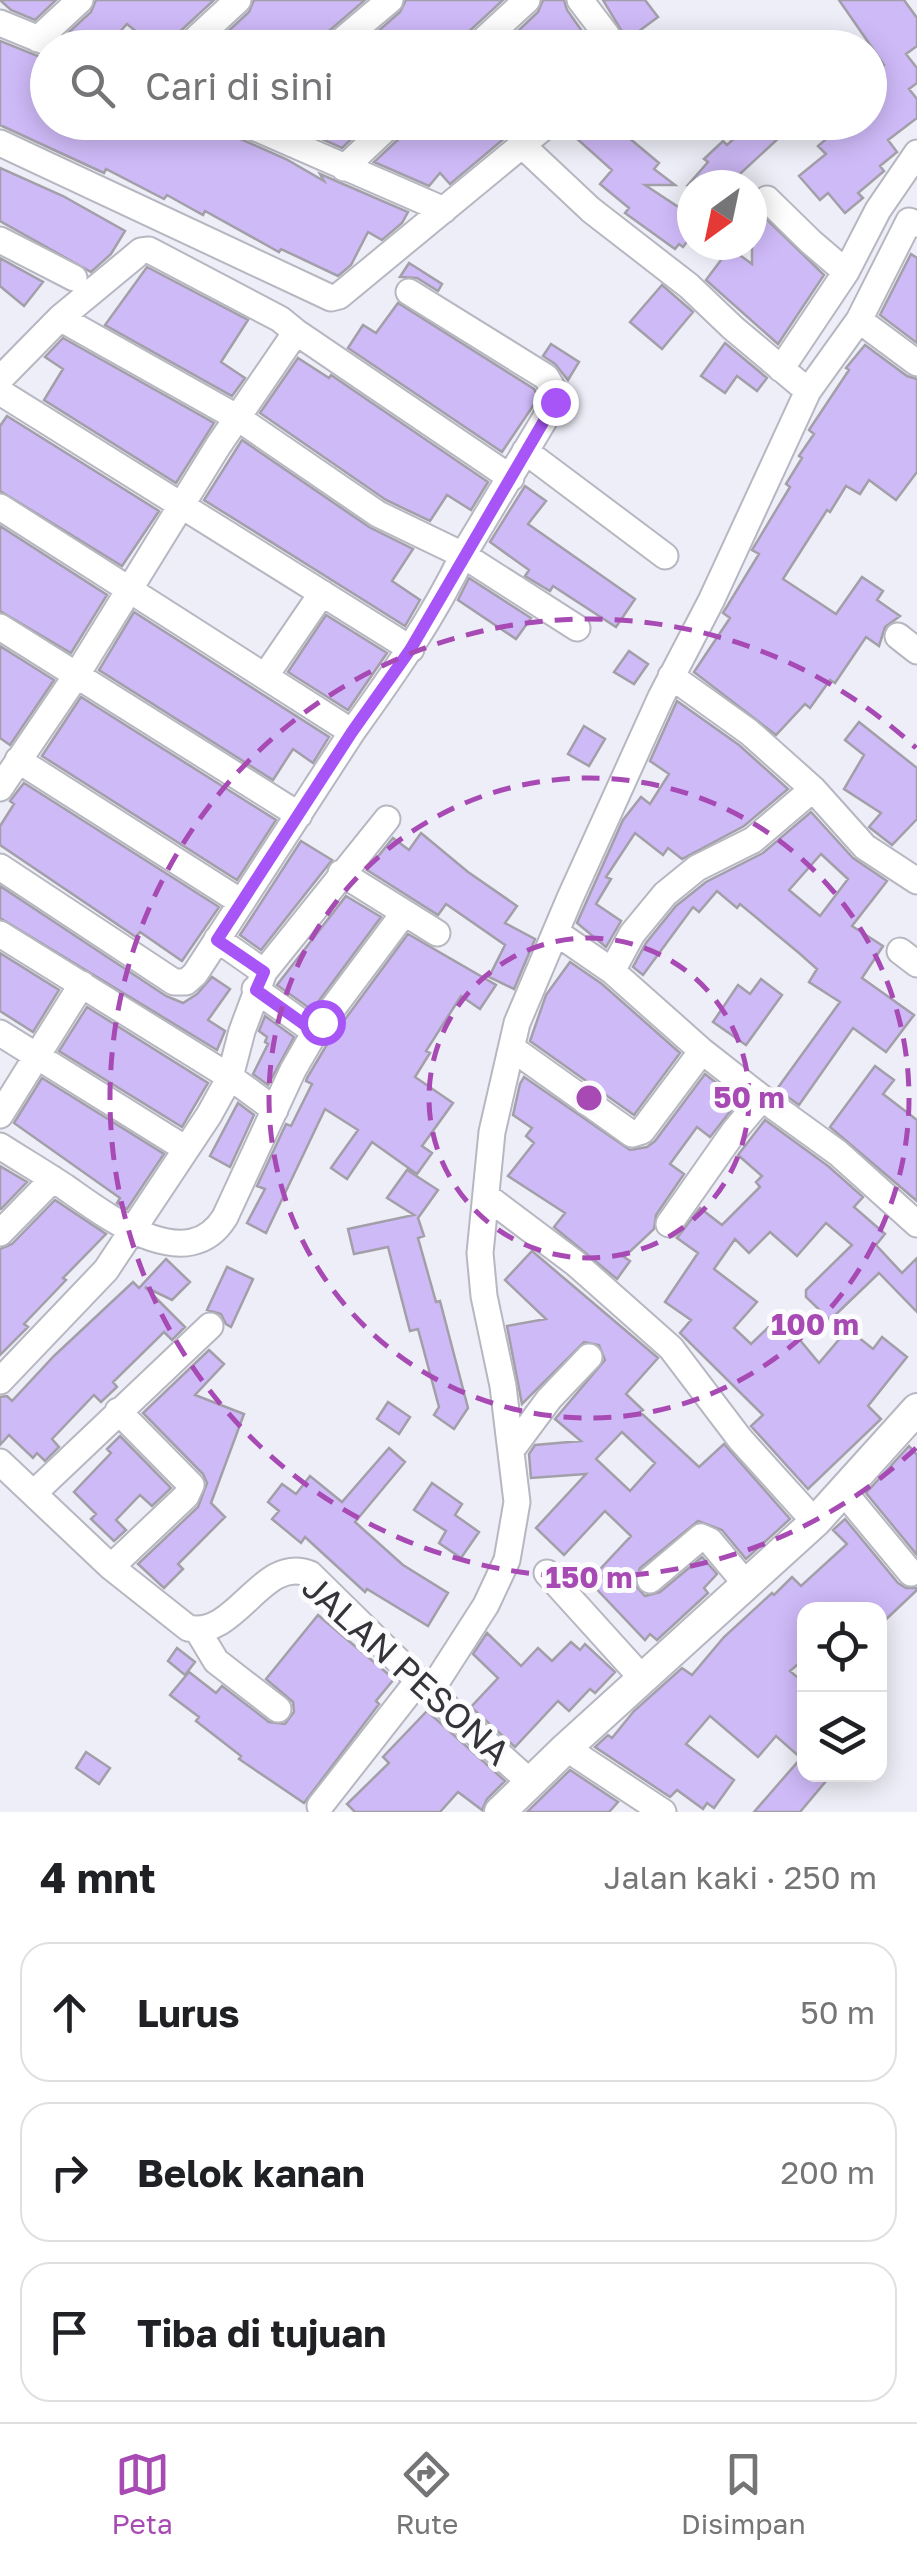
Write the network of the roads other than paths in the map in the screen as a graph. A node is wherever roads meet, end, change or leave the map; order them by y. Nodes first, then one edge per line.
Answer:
1 (80, 0) edge
2 (238, 0) edge
3 (390, 0) edge
4 (527, 0) edge
5 (580, 0) edge
6 (0, 24) edge
7 (58, 30) edge
8 (206, 30) edge
9 (354, 30) edge
10 (494, 30) edge
11 (600, 30) edge
12 (30, 36) edge
13 (284, 140) edge
14 (374, 140) edge
15 (530, 140) edge
16 (0, 143) edge
17 (524, 146) junction
18 (917, 152) edge
19 (344, 168) junction
20 (767, 199) dead end
21 (444, 210) junction
22 (917, 224) edge
23 (2, 243) edge
24 (846, 272) junction
25 (74, 278) dead end
26 (409, 292) dead end
27 (60, 318) junction
28 (859, 320) junction
29 (296, 332) junction
30 (917, 363) edge
31 (0, 379) edge
32 (794, 379) junction
33 (0, 392) edge
34 (238, 418) junction
35 (525, 450) junction
36 (511, 478) junction
37 (181, 506) junction
38 (0, 507) edge
39 (463, 554) junction
40 (665, 556) dead end
41 (130, 591) junction
42 (322, 594) junction
43 (0, 627) edge
44 (577, 628) dead end
45 (410, 650) junction
46 (266, 675) junction
47 (76, 676) junction
48 (672, 676) junction
49 (352, 732) junction
50 (18, 760) junction
51 (0, 788) edge
52 (813, 789) junction
53 (298, 815) junction
54 (386, 819) dead end
55 (0, 867) edge
56 (341, 874) junction
57 (917, 881) edge
58 (241, 902) junction
59 (404, 912) junction
60 (437, 933) dead end
61 (557, 933) junction
62 (0, 934) edge
63 (217, 940) junction
64 (612, 971) junction
65 (260, 981) junction
66 (82, 984) junction
67 (315, 1032) junction
68 (0, 1033) edge
69 (512, 1049) junction
70 (702, 1051) junction
71 (36, 1054) junction
72 (230, 1076) junction
73 (762, 1098) junction
74 (275, 1110) junction
75 (0, 1114) edge
76 (0, 1146) edge
77 (186, 1149) junction
78 (52, 1179) junction
79 (486, 1196) junction
80 (669, 1224) dead end
81 (917, 1224) edge
82 (132, 1232) junction
83 (0, 1233) edge
84 (210, 1326) dead end
85 (589, 1357) dead end
86 (0, 1381) edge
87 (917, 1409) edge
88 (118, 1412) junction
89 (512, 1450) junction
90 (0, 1462) edge
91 (842, 1490) junction
92 (34, 1493) junction
93 (815, 1522) junction
94 (111, 1567) junction
95 (911, 1573) dead end
96 (548, 1574) dead end
97 (650, 1580) dead end
98 (746, 1584) junction
99 (198, 1630) junction
100 (642, 1678) junction
101 (424, 1687) junction
102 (278, 1709) dead end
103 (566, 1748) junction
104 (531, 1784) junction
105 (320, 1806) dead end
106 (500, 1812) edge
107 (663, 1812) edge

1 - 7 street
2 - 8 street
3 - 9 street
4 - 10 street
5 - 11 street
6 - 12 street
13 - 19 street
14 - 19 street
15 - 17 street
16 - 21 street
17 - 21 street
17 - 32 street
18 - 24 street
19 - 21 street
20 - 24 street
22 - 28 street
23 - 25 street
24 - 32 street
26 - 35 street
27 - 29 street
27 - 31 street
27 - 34 street
28 - 30 street
28 - 32 street
29 - 34 street
29 - 36 street
32 - 48 street
33 - 37 street
34 - 37 street
34 - 39 street
35 - 36 street
35 - 40 street
36 - 39 street
37 - 41 street
37 - 42 street
38 - 41 street
39 - 44 street
39 - 45 street
41 - 46 street
41 - 47 street
42 - 45 street
42 - 46 street
43 - 47 street
45 - 49 street
46 - 49 street
47 - 50 street
47 - 53 street
48 - 52 street
48 - 61 street
49 - 53 street
50 - 51 street
50 - 58 street
52 - 57 street
52 - 64 street
53 - 58 street
54 - 56 street
55 - 63 street
56 - 59 street
56 - 65 street
58 - 63 street
59 - 60 street
59 - 67 street
61 - 64 street
61 - 69 street
62 - 66 street
63 - 65 street
64 - 70 street
65 - 67 street
65 - 72 street
66 - 71 street
66 - 72 street
67 - 74 street
68 - 71 street
69 - 70 street
69 - 79 street
70 - 73 street
71 - 75 street
71 - 77 street
72 - 74 street
72 - 77 street
73 - 80 street
73 - 81 street
74 - 82 street
76 - 78 street
77 - 82 street
78 - 82 street
78 - 83 street
79 - 89 street
79 - 93 street
82 - 86 street
84 - 88 street
85 - 89 street
87 - 91 street
88 - 92 street
88 - 94 street
89 - 101 street
90 - 92 street
91 - 93 street
91 - 95 street
92 - 94 street
93 - 98 street
94 - 99 street
96 - 100 street
97 - 98 street
98 - 100 street
99 - 101 street, JALAN PESONA
99 - 102 street
100 - 103 street
101 - 104 street, JALAN PESONA
101 - 105 street
103 - 104 street
103 - 107 street
104 - 106 street

